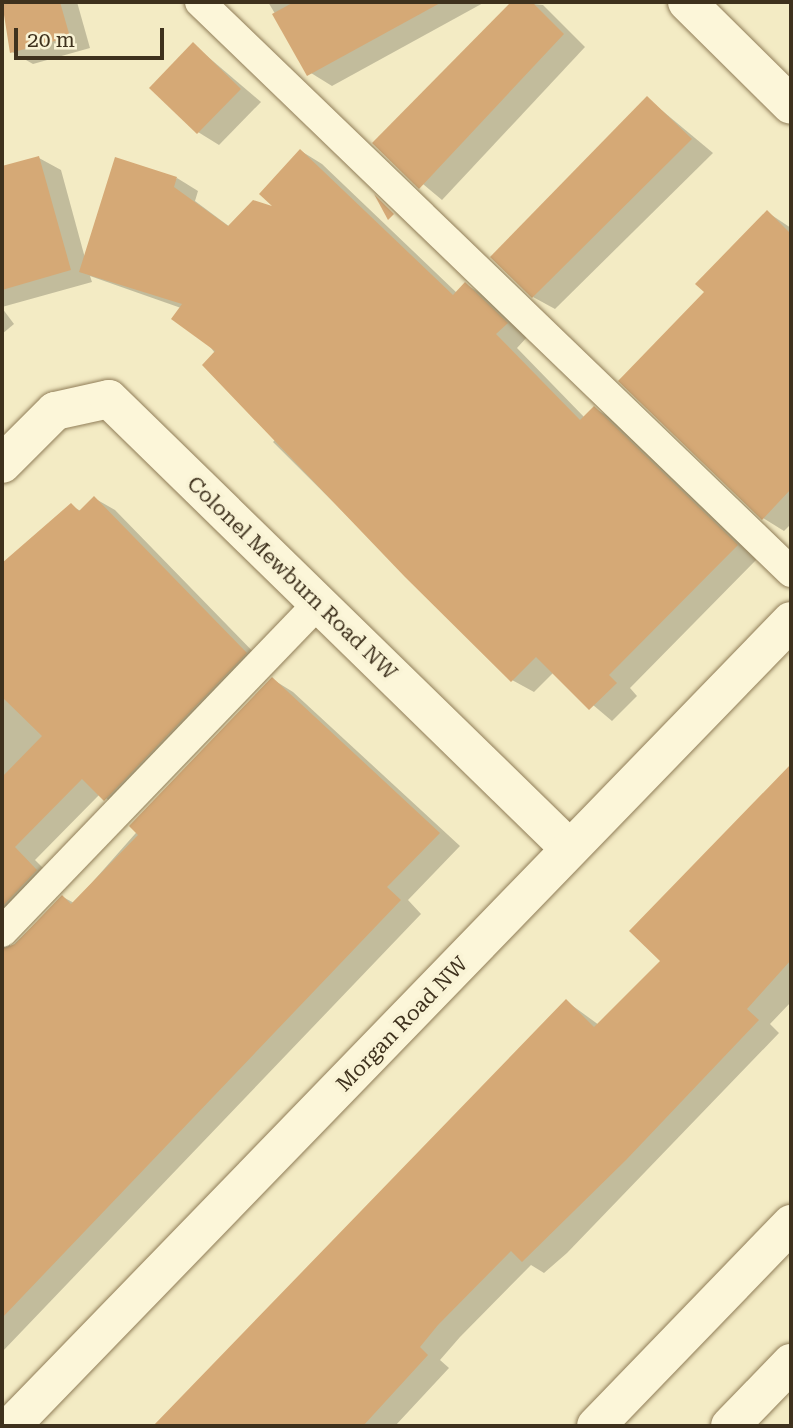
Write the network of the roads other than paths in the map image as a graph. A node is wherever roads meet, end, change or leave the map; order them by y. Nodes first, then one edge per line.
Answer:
1 (200, 2) edge
2 (687, 2) edge
3 (791, 105) edge
4 (2, 464) edge
5 (791, 572) edge
6 (318, 604) junction
7 (791, 621) edge
8 (569, 848) junction
9 (2, 932) edge
10 (791, 1224) edge
11 (791, 1363) edge
12 (11, 1426) edge
13 (596, 1426) edge
14 (730, 1426) edge

1 - 5 lane
2 - 3 street
4 - 6 street, Colonel Mewburn Road NW
6 - 8 street, Colonel Mewburn Road NW
6 - 9 lane
7 - 8 street, Morgan Road NW
8 - 12 street, Morgan Road NW
10 - 13 street
11 - 14 street

